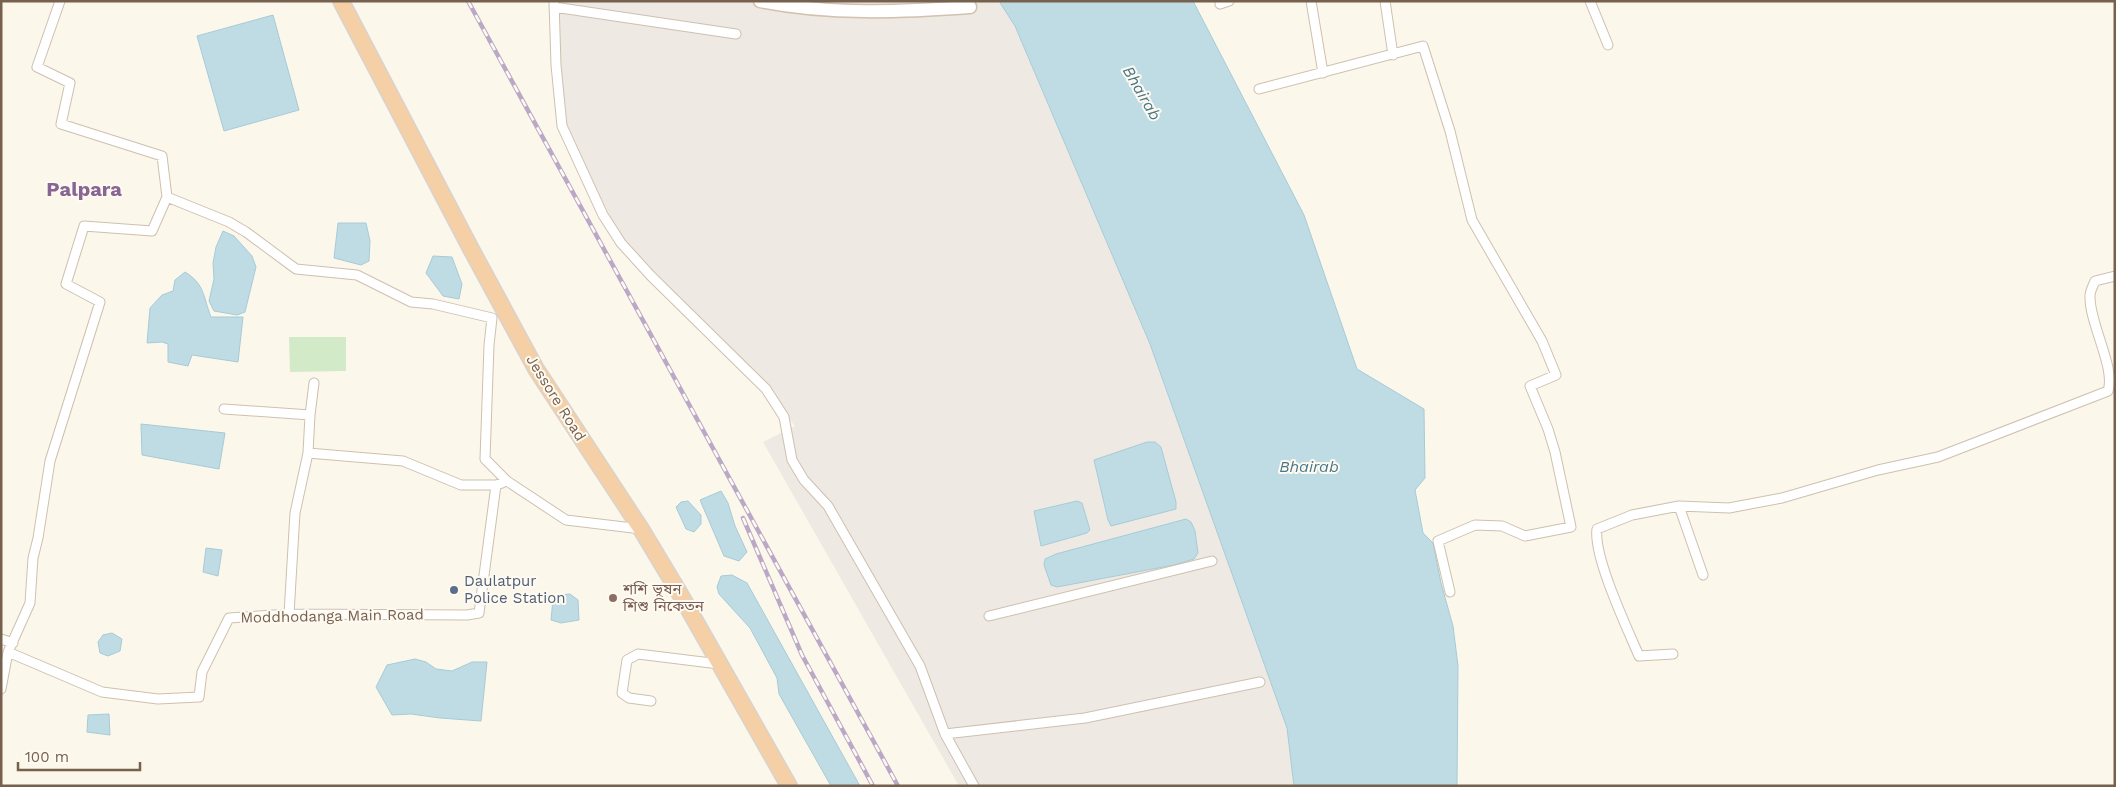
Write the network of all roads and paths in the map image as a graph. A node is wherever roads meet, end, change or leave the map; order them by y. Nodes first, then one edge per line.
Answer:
1 (60, 1) edge
2 (341, 1) edge
3 (350, 1) edge
4 (760, 1) edge
5 (1311, 1) edge
6 (1385, 1) edge
7 (1590, 1) edge
8 (554, 4) edge
9 (970, 7) dead end
10 (736, 34) dead end
11 (1608, 45) dead end
12 (1393, 55) junction
13 (1324, 73) junction
14 (1259, 89) dead end
15 (167, 197) junction
16 (2115, 276) edge
17 (314, 382) dead end
18 (224, 409) dead end
19 (310, 415) junction
20 (308, 453) junction
21 (507, 481) junction
22 (496, 485) junction
23 (1679, 506) junction
24 (641, 529) junction
25 (1212, 562) dead end
26 (1703, 575) dead end
27 (1450, 592) dead end
28 (289, 614) junction
29 (989, 616) dead end
30 (1, 639) edge
31 (13, 643) junction
32 (8, 652) junction
33 (1673, 654) dead end
34 (719, 664) junction
35 (1260, 682) dead end
36 (1, 689) edge
37 (651, 701) dead end
38 (945, 734) junction
39 (789, 786) edge
40 (798, 786) edge
41 (974, 786) edge

1 - 15 street
2 - 24 highway, Jessore Road
3 - 40 highway, Jessore Road
4 - 9 main road
5 - 13 street
6 - 12 street
7 - 11 street
8 - 10 street
8 - 38 street
12 - 13 street
12 - 27 street
13 - 14 street
15 - 21 street
15 - 31 street
16 - 23 street
17 - 19 street
18 - 19 street
19 - 20 street
20 - 22 street
20 - 28 street
21 - 22 street
21 - 24 street
22 - 28 street, Moddhodanga Main Road
23 - 26 street
23 - 33 street
24 - 34 highway, Jessore Road
25 - 29 street
28 - 32 street, Moddhodanga Main Road
30 - 31 street
31 - 32 street
32 - 36 street
34 - 37 street
34 - 39 highway, Jessore Road
35 - 38 street
38 - 41 street

